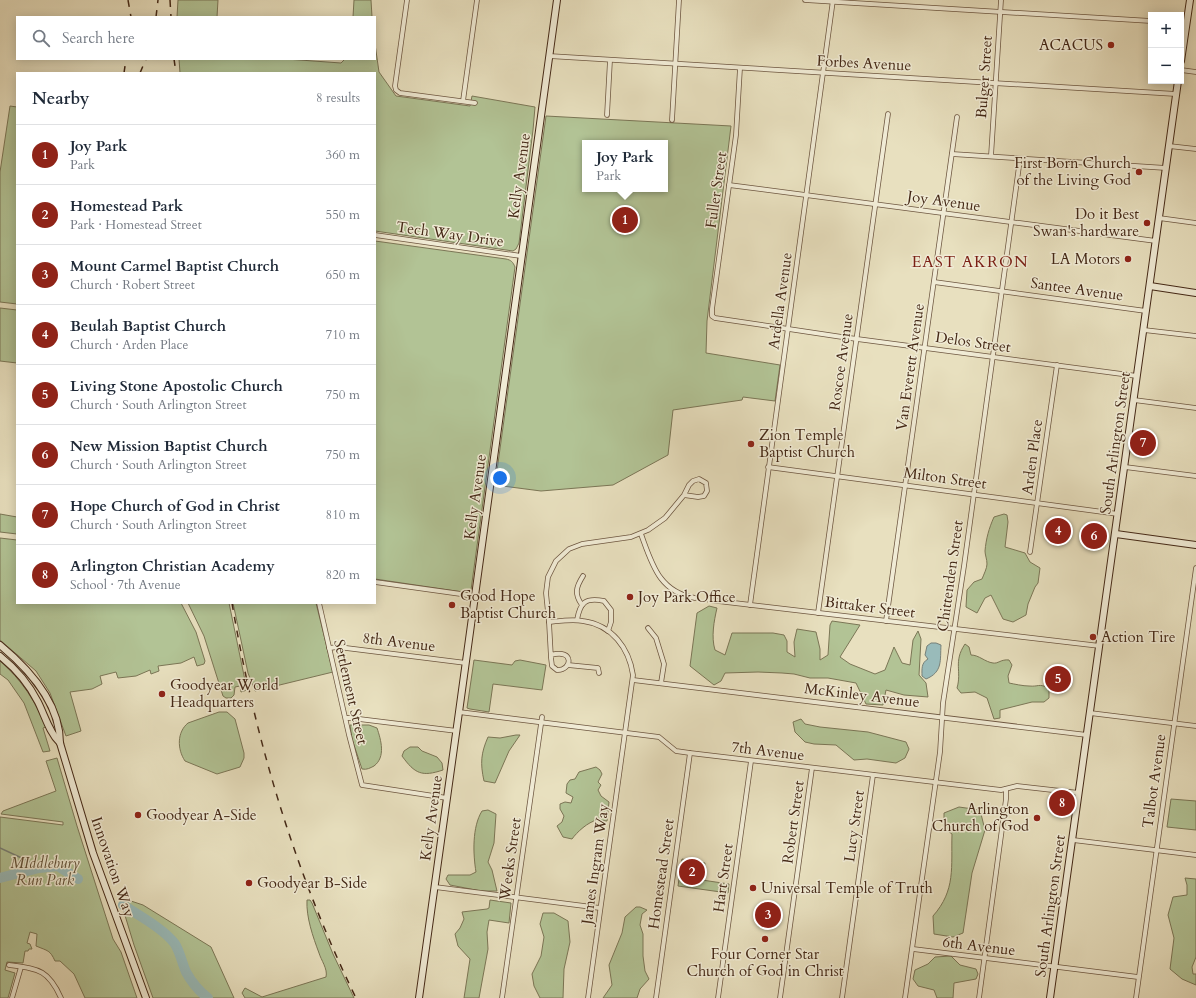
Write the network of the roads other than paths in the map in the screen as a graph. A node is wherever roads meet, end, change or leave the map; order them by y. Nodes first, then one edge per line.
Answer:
1 (407, 0) edge
2 (477, 0) edge
3 (557, 0) edge
4 (678, 0) edge
5 (805, 0) edge
6 (1002, 0) edge
7 (833, 1) edge
8 (1192, 1) edge
9 (1001, 12) junction
10 (1148, 21) edge
11 (1184, 23) edge
12 (549, 56) junction
13 (610, 60) junction
14 (675, 64) junction
15 (740, 68) junction
16 (1184, 70) edge
17 (1196, 72) edge
18 (824, 73) junction
19 (996, 83) junction
20 (1178, 84) edge
21 (1176, 94) junction
22 (463, 101) junction
23 (475, 103) dead end
24 (888, 114) dead end
25 (607, 115) dead end
26 (957, 117) dead end
27 (672, 120) dead end
28 (1169, 146) junction
29 (1196, 149) edge
30 (952, 154) junction
31 (991, 156) junction
32 (1020, 159) junction
33 (1166, 168) junction
34 (729, 185) junction
35 (806, 195) junction
36 (875, 204) junction
37 (943, 213) junction
38 (1159, 218) junction
39 (1012, 222) junction
40 (1196, 223) edge
41 (376, 235) edge
42 (1156, 241) junction
43 (522, 256) junction
44 (934, 282) junction
45 (1150, 286) junction
46 (1002, 291) junction
47 (1196, 292) edge
48 (1146, 311) junction
49 (712, 316) joint
50 (788, 329) junction
51 (1144, 330) junction
52 (1196, 336) edge
53 (856, 338) junction
54 (925, 348) junction
55 (993, 357) junction
56 (1057, 365) junction
57 (1137, 376) junction
58 (1134, 400) junction
59 (1196, 408) edge
60 (768, 467) junction
61 (1125, 467) junction
62 (838, 476) junction
63 (1196, 476) edge
64 (905, 485) junction
65 (974, 494) junction
66 (684, 495) junction
67 (1037, 503) junction
68 (1118, 514) junction
69 (641, 534) junction
70 (1116, 534) junction
71 (1196, 545) edge
72 (1030, 552) dead end
73 (1196, 568) edge
74 (583, 576) dead end
75 (376, 582) edge
76 (475, 596) junction
77 (695, 598) dead end
78 (709, 600) dead end
79 (319, 604) edge
80 (750, 604) junction
81 (582, 605) junction
82 (818, 613) junction
83 (577, 620) junction
84 (886, 621) junction
85 (549, 622) junction
86 (648, 628) dead end
87 (954, 629) junction
88 (608, 630) junction
89 (0, 645) edge
90 (1100, 646) junction
91 (329, 648) junction
92 (551, 654) junction
93 (0, 656) edge
94 (466, 663) junction
95 (568, 666) junction
96 (599, 673) dead end
97 (633, 680) junction
98 (661, 683) junction
99 (459, 712) junction
100 (1090, 713) junction
101 (941, 716) junction
102 (542, 717) dead end
103 (346, 718) junction
104 (542, 723) junction
105 (1174, 724) junction
106 (1196, 726) edge
107 (457, 732) junction
108 (625, 733) junction
109 (1087, 735) junction
110 (60, 743) junction
111 (690, 753) junction
112 (751, 761) junction
113 (812, 768) junction
114 (873, 775) junction
115 (936, 783) junction
116 (1006, 789) junction
117 (1079, 793) junction
118 (447, 798) junction
119 (1073, 840) junction
120 (1156, 851) junction
121 (1196, 855) edge
122 (434, 887) junction
123 (517, 897) junction
124 (600, 908) junction
125 (913, 949) junction
126 (984, 958) junction
127 (9, 965) dead end
128 (21, 967) junction
129 (1055, 967) junction
130 (1138, 977) junction
131 (12, 998) edge
132 (61, 998) edge
133 (146, 998) edge
134 (419, 998) edge
135 (502, 998) edge
136 (588, 998) edge
137 (656, 998) edge
138 (718, 998) edge
139 (780, 998) edge
140 (842, 998) edge
141 (906, 998) edge
142 (979, 998) edge
143 (1050, 998) edge
144 (1136, 998) edge

1 - 22 street
2 - 22 street
3 - 12 main road, Kelly Avenue
4 - 14 street
5 - 7 street
6 - 9 street, Bulger Street
7 - 9 street
7 - 18 street, Ardella Avenue
8 - 11 main road
9 - 10 street
9 - 19 street, Bulger Street
12 - 13 street, Forbes Avenue
12 - 43 main road, Kelly Avenue
13 - 14 street, Forbes Avenue
13 - 25 street
14 - 15 street, Forbes Avenue
14 - 27 street
15 - 18 street, Forbes Avenue
15 - 34 street, Fuller Street
16 - 17 street
18 - 19 street, Forbes Avenue
18 - 35 street, Ardella Avenue
19 - 21 street, Forbes Avenue
19 - 31 street, Bulger Street
20 - 21 main road, South Arlington Street
21 - 28 main road, South Arlington Street
22 - 23 street
24 - 36 street, Roscoe Avenue
26 - 30 street, Van Everett Avenue
28 - 29 street
28 - 33 main road, South Arlington Street
30 - 31 street
30 - 37 street, Van Everett Avenue
31 - 32 street
32 - 33 street
32 - 39 street, Chittenden Street
33 - 38 main road, South Arlington Street
34 - 35 street, Joy Avenue
34 - 49 street, Fuller Street
35 - 36 street, Joy Avenue
35 - 50 street, Ardella Avenue
36 - 37 street, Joy Avenue
36 - 53 street, Roscoe Avenue
37 - 39 street, Joy Avenue
37 - 44 street, Van Everett Avenue
38 - 40 street
38 - 42 main road, South Arlington Street
39 - 42 street, Joy Avenue
39 - 46 street, Chittenden Street
41 - 43 street, Tech Way Drive
42 - 45 main road, South Arlington Street
43 - 76 main road, Kelly Avenue
44 - 46 street, Santee Avenue
44 - 54 street, Van Everett Avenue
45 - 47 main road
45 - 48 main road, South Arlington Street
46 - 48 street, Santee Avenue
46 - 55 street, Chittenden Street
48 - 51 main road, South Arlington Street
49 - 50 street, Delos Street
50 - 53 street, Delos Street
50 - 60 street, Ardella Avenue
51 - 52 street
51 - 57 main road, South Arlington Street
53 - 54 street, Delos Street
53 - 62 street, Roscoe Avenue
54 - 55 street, Delos Street
54 - 64 street, Van Everett Avenue
55 - 56 street, Delos Street
55 - 65 street, Chittenden Street
56 - 57 street, Delos Street
56 - 67 street, Arden Place
57 - 58 main road, South Arlington Street
58 - 59 street
58 - 61 main road, South Arlington Street
60 - 62 street, Milton Street
60 - 80 street, Ardella Avenue
61 - 63 street
61 - 68 main road, South Arlington Street
62 - 64 street, Milton Street
62 - 82 street, Roscoe Avenue
64 - 65 street, Milton Street
64 - 84 street, Van Everett Avenue
65 - 67 street, Milton Street
65 - 87 street, Chittenden Street
66 - 66 street
66 - 69 street
67 - 68 street, Milton Street
67 - 72 street, Arden Place
68 - 70 main road, South Arlington Street
69 - 77 street
69 - 85 street
70 - 71 main road
70 - 90 main road, South Arlington Street
73 - 105 street, Talbot Avenue
74 - 81 street
75 - 76 street
76 - 94 main road, Kelly Avenue
78 - 80 street, Bittaker Street
79 - 91 street, Settlement Street
80 - 82 street, Bittaker Street
81 - 83 street
81 - 88 street
82 - 84 street, Bittaker Street
83 - 85 street
83 - 88 street
84 - 87 street, Bittaker Street
85 - 92 street
86 - 98 street
87 - 90 street, Bittaker Street
87 - 101 street, Chittenden Street
88 - 97 street
89 - 110 main road, Innovation Way
90 - 100 main road, South Arlington Street
91 - 94 street, 8th Avenue
91 - 103 street, Settlement Street
92 - 95 street
92 - 95 street
93 - 110 main road, Innovation Way
94 - 99 main road, Kelly Avenue
95 - 96 street
97 - 98 street, McKinley Avenue
97 - 108 street
98 - 101 street, McKinley Avenue
99 - 104 street, 7th Avenue
99 - 107 main road, Kelly Avenue
100 - 105 street
100 - 109 main road, South Arlington Street
101 - 109 street, McKinley Avenue
101 - 115 street, Chittenden Street
102 - 104 street
103 - 107 street
103 - 118 street, Settlement Street
104 - 108 street, 7th Avenue
104 - 123 street, Weeks Street
105 - 106 street
105 - 120 street, Talbot Avenue
107 - 118 main road, Kelly Avenue
108 - 111 street, 7th Avenue
108 - 124 street, James Ingram Way
109 - 117 main road, South Arlington Street
110 - 133 main road, Innovation Way
111 - 112 street, 7th Avenue
111 - 137 street, Homestead Street
112 - 113 street, 7th Avenue
112 - 138 street, Hart Street
113 - 114 street, 7th Avenue
113 - 139 street, Robert Street
114 - 115 street, 7th Avenue
114 - 140 street, Lucy Street
115 - 116 street, 7th Avenue
115 - 125 street, Chittenden Street
116 - 117 street, 7th Avenue
116 - 126 street
117 - 119 main road, South Arlington Street
118 - 122 main road, Kelly Avenue
119 - 120 street
119 - 129 main road, South Arlington Street
120 - 121 street
120 - 130 street, Talbot Avenue
122 - 123 street
122 - 134 main road, Kelly Avenue
123 - 124 street
123 - 135 street, Weeks Street
124 - 136 street, James Ingram Way
125 - 126 street, 6th Avenue
125 - 141 street, Chittenden Street
126 - 129 street, 6th Avenue
126 - 142 street
127 - 128 street
128 - 131 street
128 - 132 street
129 - 130 street, 6th Avenue
129 - 143 main road, South Arlington Street
130 - 144 street, Talbot Avenue

